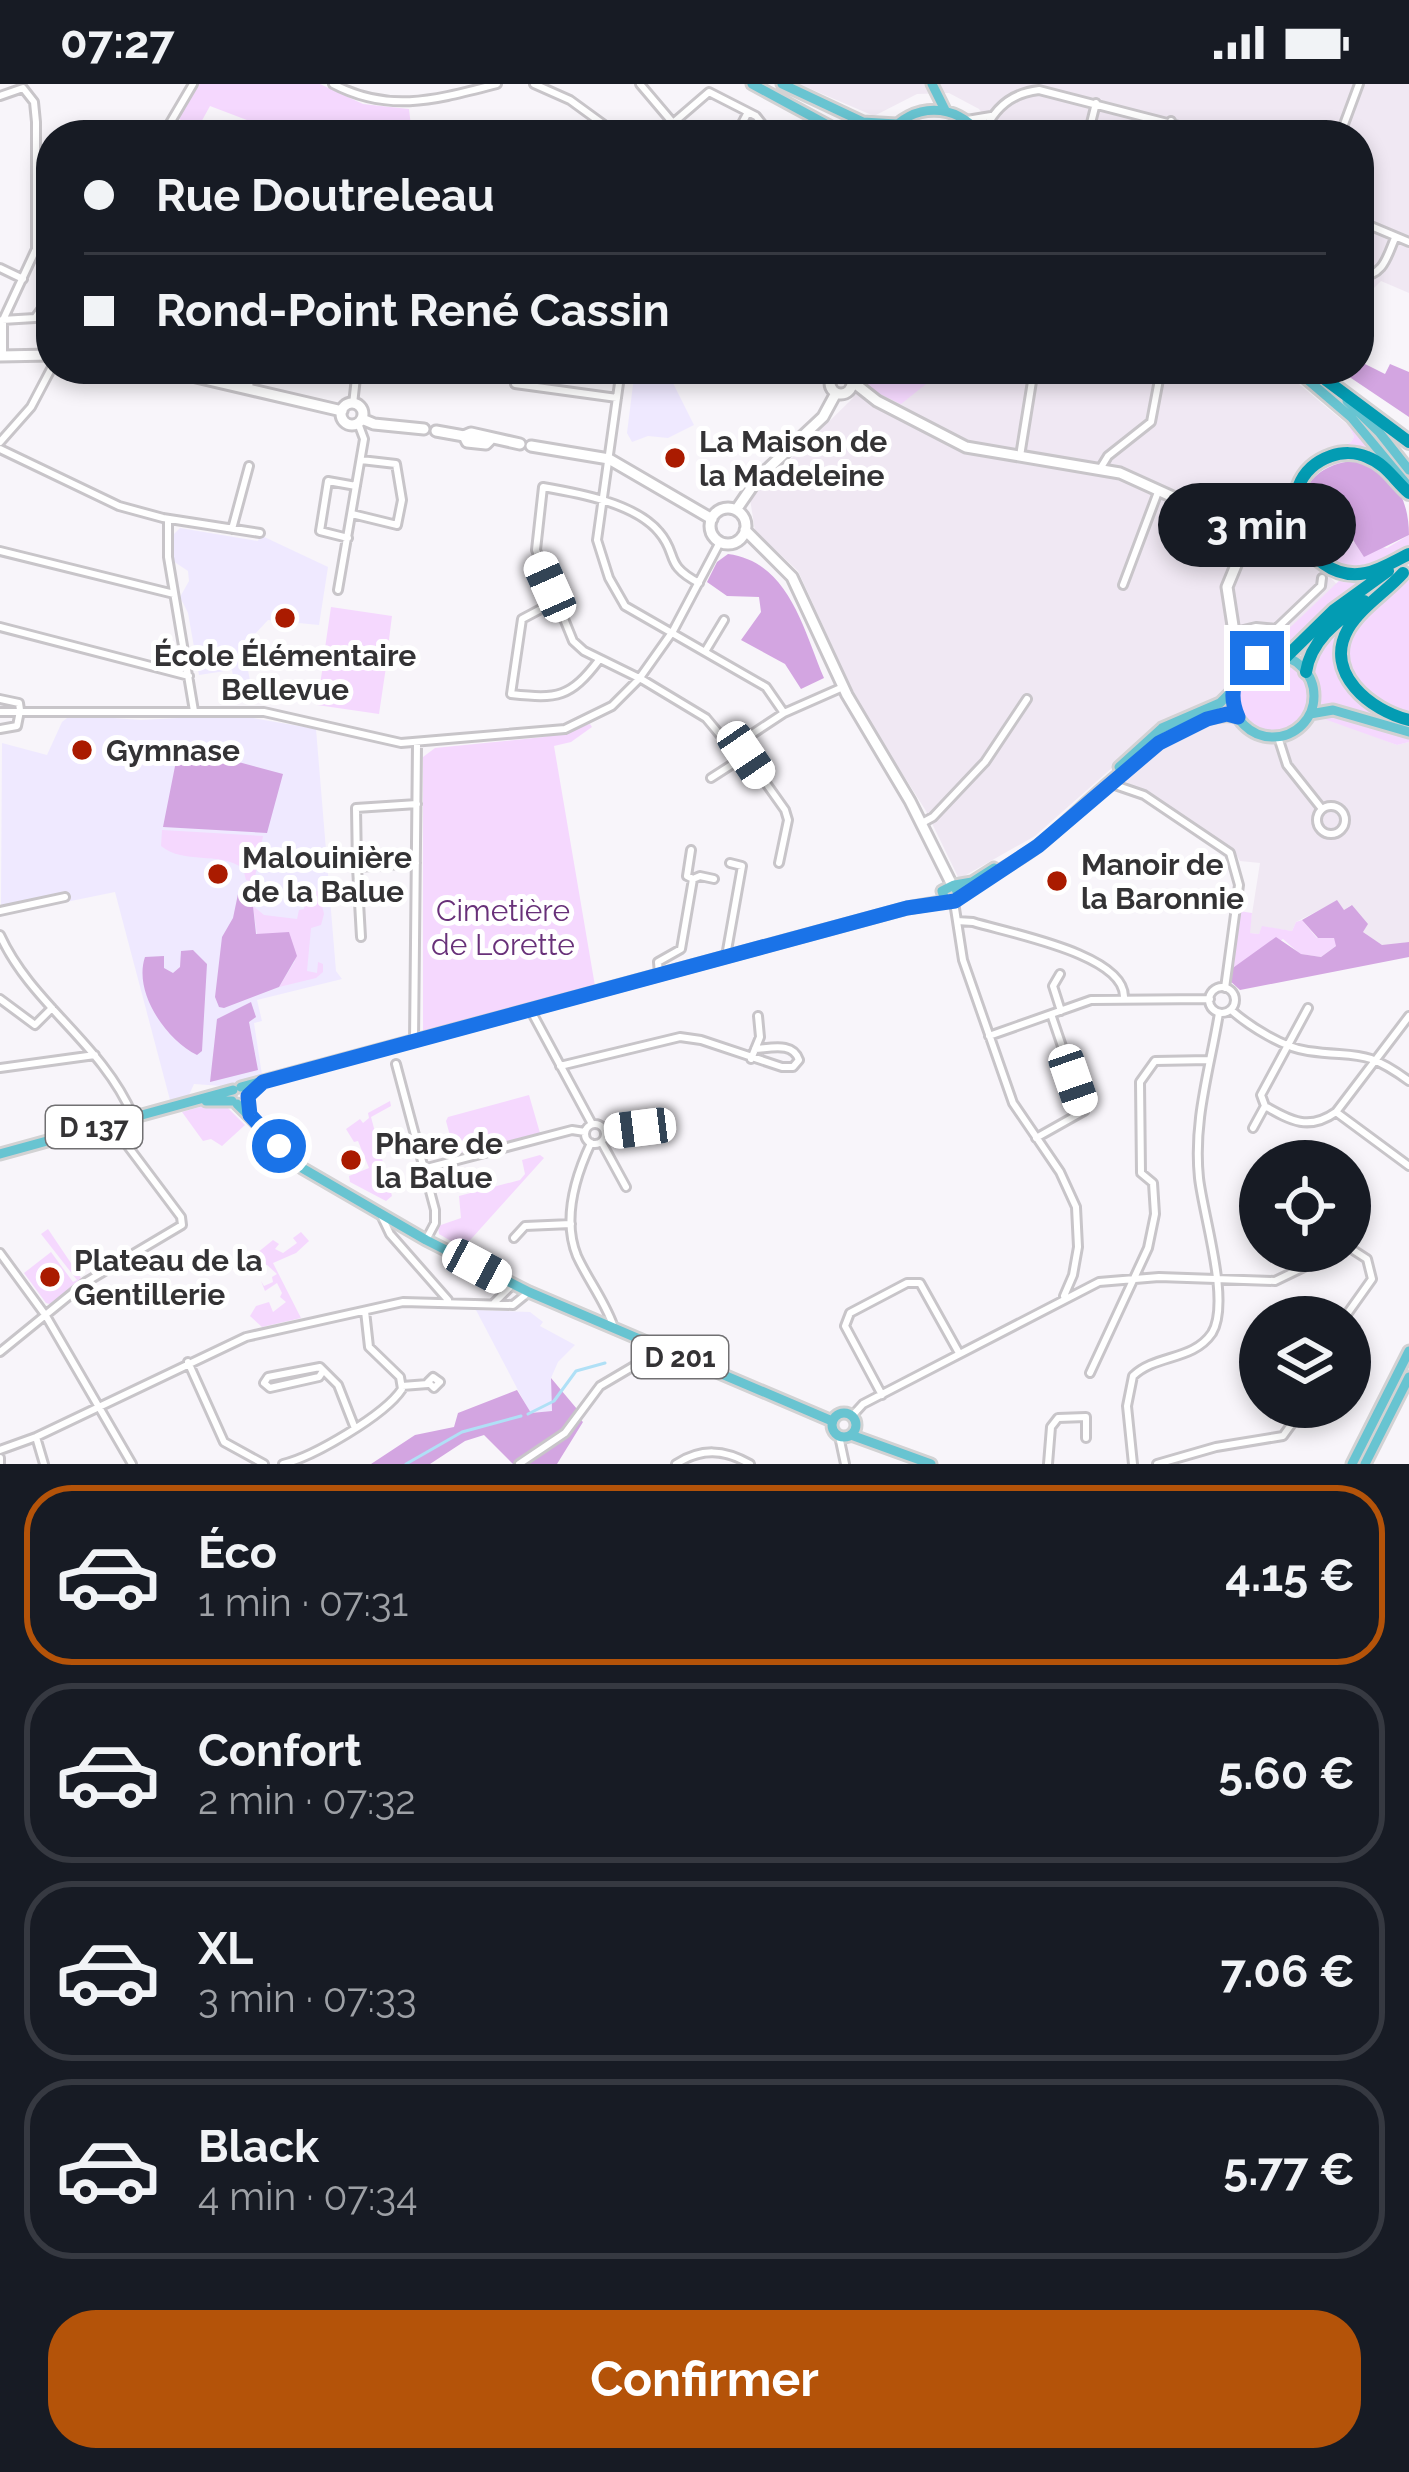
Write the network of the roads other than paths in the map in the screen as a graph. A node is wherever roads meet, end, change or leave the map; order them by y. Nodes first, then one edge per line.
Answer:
1 (193, 84) edge
2 (333, 84) edge
3 (494, 84) edge
4 (534, 84) edge
5 (640, 84) edge
6 (752, 84) edge
7 (782, 84) edge
8 (931, 84) edge
9 (1359, 84) edge
10 (26, 86) edge
11 (569, 87) dead end
12 (0, 96) edge
13 (563, 96) junction
14 (1096, 103) junction
15 (945, 110) junction
16 (922, 111) junction
17 (747, 114) junction
18 (991, 116) junction
19 (171, 120) edge
20 (597, 120) edge
21 (672, 120) edge
22 (676, 120) edge
23 (744, 120) edge
24 (761, 120) edge
25 (818, 120) edge
26 (859, 120) edge
27 (904, 120) edge
28 (967, 120) joint
29 (989, 120) edge
30 (1092, 120) edge
31 (1167, 120) edge
32 (1346, 120) edge
33 (36, 152) edge
34 (1374, 228) edge
35 (1395, 238) junction
36 (1409, 242) edge
37 (36, 248) edge
38 (0, 268) edge
39 (1374, 273) edge
40 (22, 279) junction
41 (36, 318) edge
42 (2, 320) edge
43 (2, 356) edge
44 (36, 356) edge
45 (44, 384) edge
46 (231, 384) edge
47 (249, 384) edge
48 (355, 384) edge
49 (515, 384) dead end
50 (619, 384) edge
51 (844, 384) edge
52 (851, 384) edge
53 (1032, 384) edge
54 (1158, 384) edge
55 (1313, 384) edge
56 (1330, 384) edge
57 (1331, 384) edge
58 (249, 388) junction
59 (617, 398) junction
60 (353, 404) junction
61 (342, 411) junction
62 (360, 421) junction
63 (1409, 442) edge
64 (0, 445) edge
65 (1020, 456) junction
66 (609, 459) junction
67 (361, 460) junction
68 (250, 466) dead end
69 (1100, 469) junction
70 (1409, 470) edge
71 (356, 486) junction
72 (1159, 489) junction
73 (1409, 490) edge
74 (603, 498) junction
75 (736, 511) junction
76 (352, 514) junction
77 (168, 519) junction
78 (712, 519) junction
79 (232, 529) junction
80 (260, 532) dead end
81 (742, 535) junction
82 (347, 538) junction
83 (720, 542) junction
84 (0, 550) edge
85 (1409, 555) edge
86 (1406, 572) edge
87 (1322, 578) dead end
88 (699, 583) junction
89 (1124, 585) dead end
90 (338, 590) dead end
91 (174, 594) junction
92 (556, 602) junction
93 (724, 620) dead end
94 (0, 627) edge
95 (673, 632) junction
96 (1235, 632) junction
97 (706, 650) junction
98 (1240, 651) junction
99 (1286, 657) junction
100 (1257, 658) junction
101 (600, 659) junction
102 (1240, 671) junction
103 (1306, 672) junction
104 (189, 676) junction
105 (639, 679) junction
106 (843, 687) junction
107 (1232, 692) junction
108 (0, 699) edge
109 (1027, 699) dead end
110 (20, 711) junction
111 (0, 712) edge
112 (194, 712) junction
113 (784, 713) junction
114 (1309, 715) junction
115 (1238, 717) junction
116 (1409, 720) edge
117 (0, 729) edge
118 (1409, 731) edge
119 (1278, 736) junction
120 (417, 743) junction
121 (731, 748) junction
122 (739, 760) junction
123 (1126, 768) junction
124 (711, 778) dead end
125 (1108, 783) junction
126 (1129, 788) junction
127 (417, 804) junction
128 (1322, 809) junction
129 (924, 827) junction
130 (691, 850) dead end
131 (416, 863) junction
132 (730, 863) dead end
133 (779, 863) dead end
134 (357, 867) junction
135 (693, 879) junction
136 (714, 879) dead end
137 (950, 893) junction
138 (65, 897) dead end
139 (0, 911) edge
140 (957, 921) junction
141 (361, 937) dead end
142 (1, 940) edge
143 (727, 959) junction
144 (1060, 974) dead end
145 (660, 977) junction
146 (1225, 988) junction
147 (1124, 997) junction
148 (0, 999) edge
149 (1210, 999) junction
150 (52, 1007) junction
151 (1308, 1008) dead end
152 (1231, 1010) junction
153 (531, 1011) junction
154 (1060, 1011) junction
155 (1219, 1013) junction
156 (1051, 1014) junction
157 (758, 1016) dead end
158 (1409, 1016) edge
159 (989, 1036) junction
160 (414, 1041) junction
161 (1288, 1045) junction
162 (755, 1049) junction
163 (95, 1055) junction
164 (751, 1059) junction
165 (1376, 1059) junction
166 (1209, 1060) junction
167 (396, 1064) dead end
168 (560, 1066) junction
169 (0, 1068) edge
170 (1409, 1081) edge
171 (240, 1096) junction
172 (1265, 1106) junction
173 (1336, 1112) junction
174 (133, 1116) junction
175 (110, 1122) junction
176 (592, 1124) junction
177 (666, 1125) dead end
178 (1253, 1128) dead end
179 (585, 1132) junction
180 (1036, 1138) junction
181 (599, 1139) junction
182 (0, 1154) edge
183 (1409, 1166) edge
184 (423, 1169) junction
185 (626, 1187) dead end
186 (382, 1215) junction
187 (571, 1224) junction
188 (514, 1238) dead end
189 (426, 1240) junction
190 (0, 1253) edge
191 (1294, 1272) edge
192 (1215, 1277) junction
193 (1134, 1278) junction
194 (1072, 1279) junction
195 (513, 1285) junction
196 (1078, 1291) junction
197 (529, 1292) junction
198 (1062, 1299) junction
199 (448, 1300) junction
200 (602, 1301) junction
201 (494, 1303) junction
202 (365, 1310) junction
203 (46, 1316) junction
204 (590, 1318) junction
205 (614, 1329) junction
206 (650, 1344) junction
207 (0, 1352) edge
208 (1409, 1352) edge
209 (959, 1353) junction
210 (188, 1362) junction
211 (323, 1371) junction
212 (1090, 1373) dead end
213 (1409, 1377) edge
214 (428, 1384) dead end
215 (402, 1386) junction
216 (882, 1395) junction
217 (98, 1406) junction
218 (832, 1421) junction
219 (354, 1426) junction
220 (1289, 1428) edge
221 (849, 1430) junction
222 (36, 1437) junction
223 (1086, 1438) dead end
224 (0, 1457) edge
225 (736, 1461) edge
226 (44, 1464) edge
227 (132, 1464) edge
228 (263, 1464) edge
229 (283, 1464) edge
230 (519, 1464) edge
231 (676, 1464) edge
232 (749, 1464) edge
233 (845, 1464) edge
234 (931, 1464) edge
235 (1048, 1464) edge
236 (1133, 1464) edge
237 (1156, 1464) edge
238 (1352, 1464) edge
239 (1368, 1464) edge

1 - 19 street
2 - 3 street
4 - 13 street
5 - 21 street
6 - 25 main road
7 - 26 main road
8 - 15 main road
8 - 16 main road
9 - 32 street
10 - 12 street
10 - 33 street
11 - 13 street
13 - 20 street
14 - 18 street
14 - 30 street
14 - 31 street
15 - 16 main road
15 - 28 main road
16 - 27 main road
17 - 22 street
17 - 23 street
17 - 24 street
18 - 28 street
18 - 29 street
34 - 35 street
35 - 36 street
35 - 39 street
37 - 40 street
38 - 40 street
40 - 42 street
41 - 42 street
42 - 43 street
43 - 44 street
45 - 64 street
46 - 58 street
47 - 58 street
48 - 60 street
49 - 59 street
50 - 59 street
51 - 75 street
52 - 65 street
53 - 65 street
54 - 69 street
55 - 73 main road
56 - 70 main road
57 - 63 highway
58 - 61 street
59 - 66 street
60 - 61 street
60 - 62 street
61 - 62 street
62 - 66 street
62 - 67 street
64 - 77 street
65 - 69 street
66 - 74 street
66 - 78 street
67 - 71 street
67 - 76 street
68 - 79 street
69 - 72 street
71 - 76 street
71 - 82 street
72 - 89 street
72 - 96 street
73 - 85 highway
74 - 88 street
74 - 92 street
74 - 95 street
75 - 78 street
75 - 81 street
76 - 82 street
77 - 79 street
77 - 91 street
78 - 83 street
79 - 80 street
81 - 83 street
81 - 106 street
82 - 90 street
83 - 88 street
84 - 91 street
85 - 99 highway
86 - 103 highway
86 - 116 highway
87 - 96 street
88 - 95 street
91 - 104 street
92 - 101 street
92 - 101 street
93 - 97 street
94 - 104 street
95 - 97 street
95 - 105 street
96 - 98 street
97 - 113 street
98 - 100 street
98 - 102 street
99 - 100 main road
99 - 103 main road
100 - 102 main road
101 - 105 street
102 - 107 main road
103 - 114 main road
104 - 112 street
105 - 120 street
105 - 121 street
106 - 113 street
106 - 129 street
107 - 115 main road
107 - 137 main road, D 137
108 - 110 street
109 - 129 street
110 - 111 street
110 - 112 street
110 - 117 street
112 - 120 street
113 - 121 street
114 - 118 main road
114 - 119 main road
115 - 119 main road
115 - 123 main road, D 137
119 - 128 street
120 - 127 street
121 - 122 street
122 - 124 street
122 - 133 street
123 - 125 main road, D 137
123 - 126 street
125 - 126 street
125 - 137 main road, D 137
126 - 146 street
127 - 131 street
127 - 134 street
128 - 128 street
129 - 137 street
130 - 135 street
131 - 134 street
131 - 160 street
132 - 143 street
134 - 141 street
135 - 136 street
135 - 145 street
137 - 140 street
137 - 143 main road, D 137
138 - 139 street
140 - 147 street
140 - 159 street
142 - 150 street
143 - 145 main road, D 137
144 - 154 street
145 - 153 main road, D 137
146 - 149 street
146 - 152 street
147 - 149 street
147 - 154 street
148 - 150 street
149 - 155 street
150 - 163 street
151 - 161 street
152 - 155 street
152 - 161 street
153 - 160 main road, D 137
153 - 168 street
154 - 156 street
155 - 166 street
156 - 159 street
156 - 180 street
157 - 162 street
158 - 165 street
159 - 180 street
160 - 171 main road, D 137
161 - 165 street
161 - 172 street
162 - 164 street
162 - 164 street
163 - 169 street
163 - 174 street
164 - 168 street
165 - 170 street
165 - 173 street
166 - 192 street
166 - 193 street
167 - 184 street
168 - 176 street
171 - 174 main road, D 137
171 - 186 main road, D 201
172 - 173 street
172 - 178 street
173 - 183 street
174 - 175 main road, D 137
175 - 182 main road, D 137
175 - 203 street
176 - 179 street
176 - 181 street
177 - 181 street
179 - 181 street
179 - 184 street
180 - 194 street
181 - 185 street
181 - 187 street
184 - 189 street
186 - 189 main road, D 201
186 - 199 street
187 - 188 street
187 - 200 street
189 - 195 main road, D 201
190 - 203 street
191 - 192 street
192 - 193 street
192 - 236 street
193 - 196 street
193 - 212 street
194 - 196 street
194 - 198 street
195 - 197 main road, D 201
195 - 201 street
196 - 198 street
197 - 201 street
197 - 204 main road, D 201
198 - 209 street
199 - 201 street
199 - 202 street
200 - 204 street
200 - 205 street
202 - 210 street
202 - 215 street
203 - 207 street
203 - 217 street
204 - 205 main road, D 201
205 - 206 main road, D 201
206 - 218 main road, D 201
206 - 230 street
208 - 238 main road
209 - 216 street
209 - 216 street
210 - 217 street
210 - 228 street
211 - 211 street
211 - 219 street
213 - 239 main road
214 - 215 street
215 - 219 street
216 - 221 street
217 - 222 street
217 - 227 street
218 - 221 main road
218 - 221 main road
219 - 229 street
220 - 237 street
221 - 233 street
221 - 234 main road
222 - 224 street
222 - 226 street
223 - 235 street
225 - 231 street
225 - 232 street

